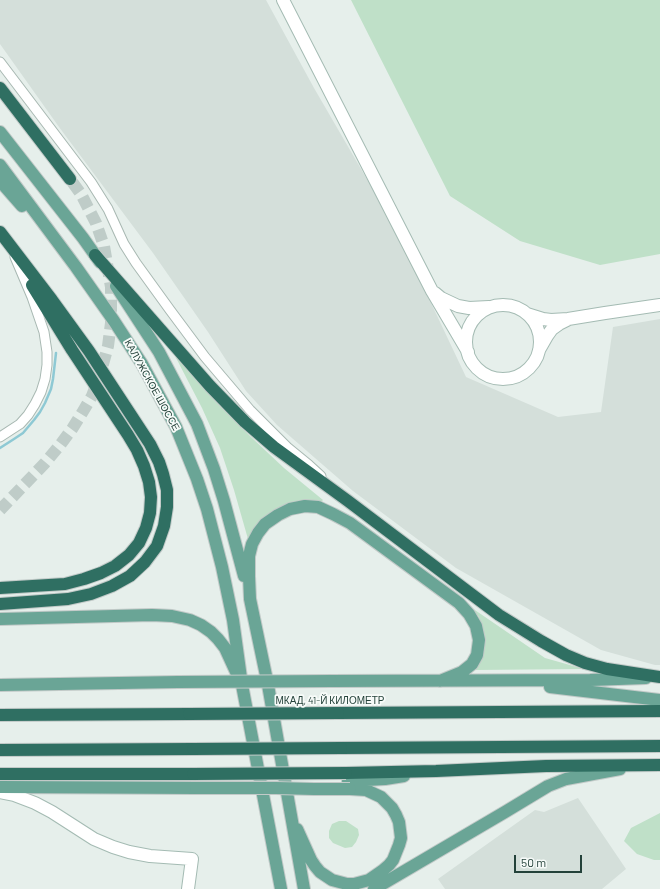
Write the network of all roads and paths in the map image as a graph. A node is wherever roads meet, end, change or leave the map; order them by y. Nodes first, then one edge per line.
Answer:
1 (282, 0) edge
2 (0, 62) edge
3 (0, 88) edge
4 (0, 132) edge
5 (0, 165) edge
6 (70, 179) tunnel mouth
7 (0, 181) edge
8 (0, 232) edge
9 (95, 255) junction
10 (15, 257) junction
11 (76, 267) junction
12 (432, 291) junction
13 (660, 305) edge
14 (493, 306) junction
15 (527, 314) junction
16 (568, 319) junction
17 (468, 352) junction
18 (538, 353) junction
19 (0, 437) edge
20 (348, 502) junction
21 (0, 588) edge
22 (250, 598) junction
23 (0, 604) edge
24 (0, 620) edge
25 (658, 677) edge
26 (440, 681) junction
27 (498, 681) junction
28 (0, 685) edge
29 (242, 685) junction
30 (660, 700) edge
31 (660, 711) edge
32 (0, 715) edge
33 (660, 746) edge
34 (0, 750) edge
35 (639, 765) junction
36 (660, 765) edge
37 (0, 774) edge
38 (348, 781) junction
39 (0, 787) edge
40 (0, 792) edge
41 (290, 813) junction
42 (188, 889) edge
43 (281, 889) edge
44 (304, 889) edge
45 (374, 889) edge

1 - 12 street
2 - 20 street
3 - 6 highway
4 - 9 main road, КАЛУЖСКОЕ ШОССЕ
5 - 11 main road, КАЛУЖСКОЕ ШОССЕ
7 - 11 main road
8 - 10 highway
8 - 23 highway
9 - 20 highway
9 - 22 main road, КАЛУЖСКОЕ ШОССЕ
10 - 19 street
10 - 21 highway
11 - 29 main road, КАЛУЖСКОЕ ШОССЕ
12 - 14 street
12 - 17 street
13 - 16 street
14 - 15 street
14 - 17 street
15 - 16 street
15 - 18 street
16 - 18 street
17 - 18 street
20 - 25 highway
22 - 26 main road
22 - 41 main road
24 - 29 main road
25 - 27 main road
26 - 27 main road
26 - 28 main road, bridge
27 - 30 main road
29 - 43 main road
31 - 32 highway, МКАД, 41-Й КИЛОМЕТР, bridge
33 - 34 highway, bridge
35 - 36 highway
35 - 38 highway
35 - 45 main road
37 - 38 highway, bridge
38 - 39 main road, bridge
38 - 41 main road
40 - 42 street
41 - 44 main road

